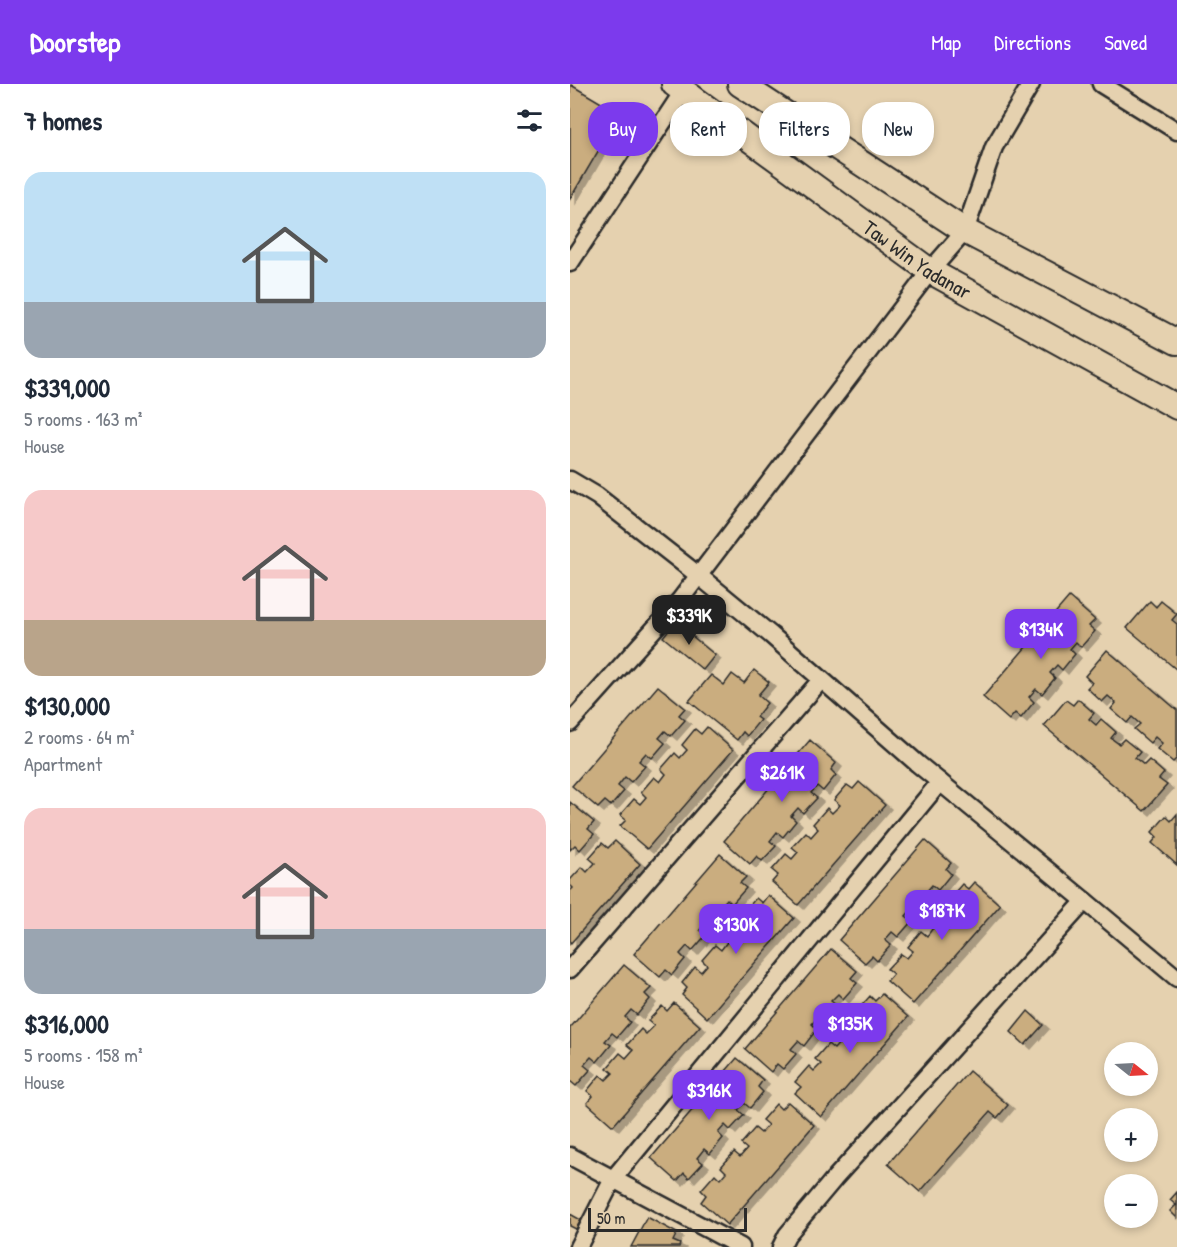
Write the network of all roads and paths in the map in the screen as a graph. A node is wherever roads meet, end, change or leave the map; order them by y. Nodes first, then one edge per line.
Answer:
1 (740, 84) edge
2 (1031, 84) edge
3 (1101, 84) edge
4 (679, 87) edge
5 (1177, 131) edge
6 (965, 231) junction
7 (570, 263) edge
8 (930, 271) junction
9 (1177, 342) edge
10 (1177, 407) edge
11 (570, 480) edge
12 (698, 575) junction
13 (821, 680) junction
14 (570, 723) edge
15 (940, 782) junction
16 (1085, 901) junction
17 (570, 969) edge
18 (1177, 978) edge
19 (570, 1156) edge
20 (613, 1179) junction
21 (578, 1247) edge
22 (741, 1247) edge
23 (781, 1247) edge

1 - 6 main road
2 - 6 street
3 - 5 street
4 - 7 street
4 - 8 main road, Taw Win Yadanar
6 - 8 street
6 - 9 main road
8 - 10 main road, Taw Win Yadanar
8 - 12 street
11 - 12 street
12 - 13 street
12 - 14 street
13 - 15 street
13 - 17 street
15 - 16 street
15 - 20 street
16 - 18 street
16 - 23 street
19 - 20 street
20 - 21 street
20 - 22 street

